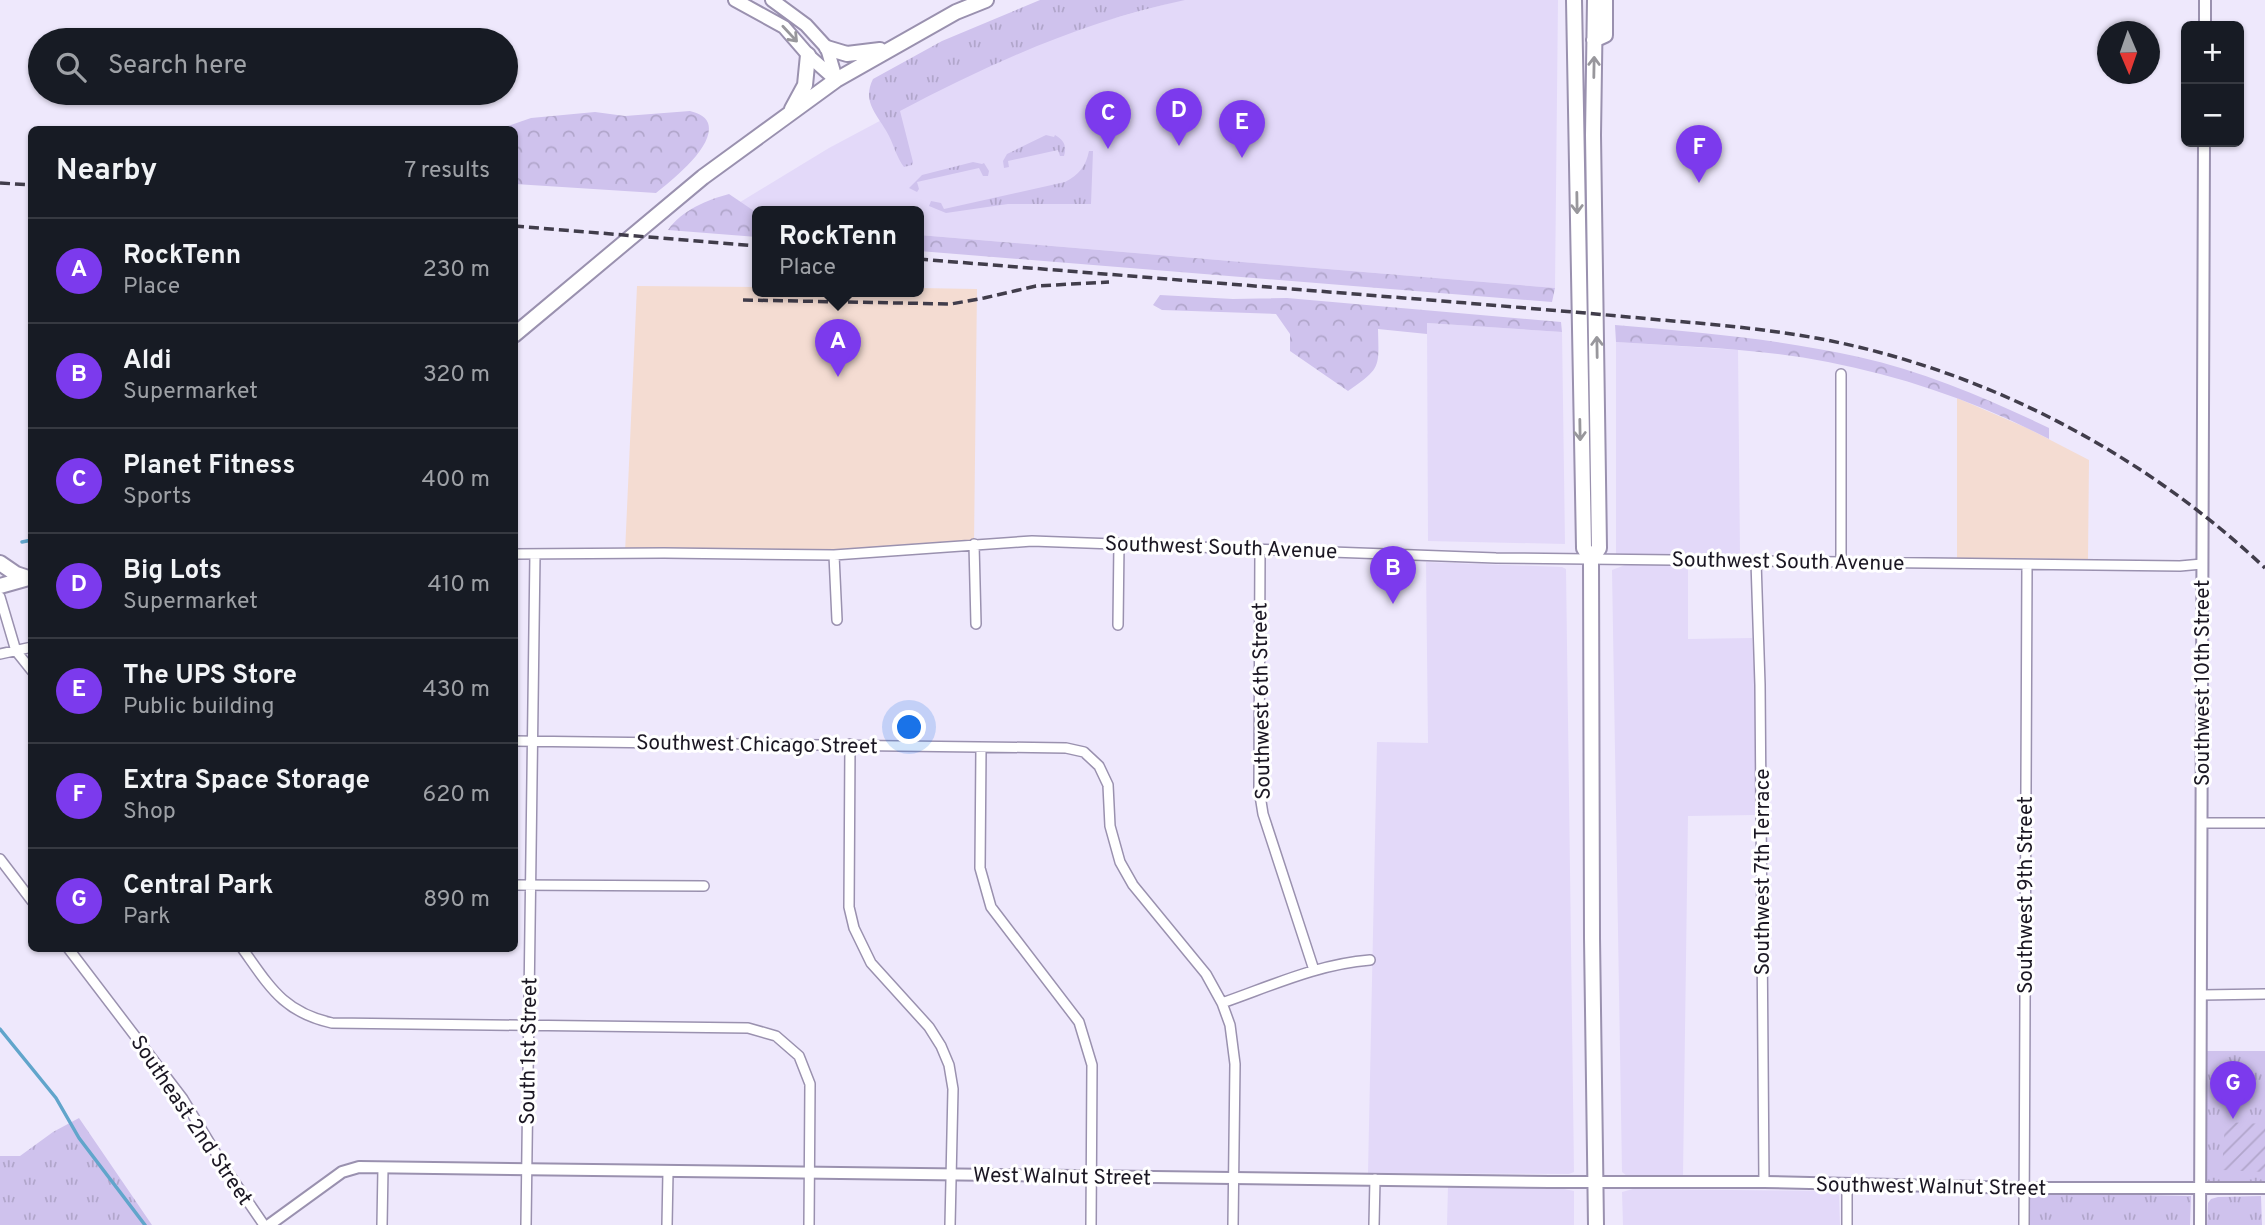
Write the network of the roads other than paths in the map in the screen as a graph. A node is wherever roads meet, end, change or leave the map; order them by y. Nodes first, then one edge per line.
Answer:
1 (735, 0) edge
2 (772, 0) edge
3 (986, 0) edge
4 (1574, 0) edge
5 (1595, 0) edge
6 (1605, 0) edge
7 (2205, 0) edge
8 (2205, 21) edge
9 (1594, 40) junction
10 (895, 47) junction
11 (827, 48) junction
12 (808, 55) junction
13 (836, 80) junction
14 (790, 114) junction
15 (2204, 147) edge
16 (518, 332) edge
17 (1841, 374) dead end
18 (1119, 543) junction
19 (974, 544) junction
20 (1260, 549) junction
21 (518, 554) edge
22 (535, 554) junction
23 (834, 555) junction
24 (1591, 560) junction
25 (1756, 561) junction
26 (1841, 562) junction
27 (0, 563) edge
28 (2202, 564) junction
29 (2027, 565) junction
30 (28, 578) edge
31 (28, 578) edge
32 (0, 586) edge
33 (0, 597) edge
34 (837, 620) dead end
35 (976, 624) dead end
36 (1118, 625) dead end
37 (28, 648) edge
38 (16, 651) junction
39 (0, 653) edge
40 (28, 666) edge
41 (518, 741) edge
42 (533, 741) junction
43 (850, 744) junction
44 (981, 748) junction
45 (2203, 823) junction
46 (2265, 823) edge
47 (0, 859) edge
48 (518, 885) edge
49 (530, 885) junction
50 (704, 886) dead end
51 (28, 896) edge
52 (71, 952) edge
53 (245, 952) edge
54 (1370, 960) dead end
55 (1314, 970) junction
56 (2265, 994) edge
57 (2202, 995) junction
58 (1222, 1003) junction
59 (528, 1027) junction
60 (383, 1168) junction
61 (527, 1170) junction
62 (668, 1172) junction
63 (810, 1172) junction
64 (950, 1175) junction
65 (1091, 1177) junction
66 (1234, 1177) junction
67 (1375, 1179) junction
68 (1597, 1181) junction
69 (1764, 1182) junction
70 (1847, 1185) junction
71 (2201, 1187) junction
72 (2024, 1188) junction
73 (2265, 1188) edge
74 (267, 1225) edge
75 (382, 1225) edge
76 (526, 1225) edge
77 (667, 1225) edge
78 (809, 1225) edge
79 (950, 1225) edge
80 (1091, 1225) edge
81 (1233, 1225) edge
82 (1374, 1225) edge
83 (1596, 1225) edge
84 (1847, 1225) edge
85 (2024, 1225) edge
86 (2200, 1225) edge

1 -> 12 main road
2 - 11 main road
3 - 10 main road
4 -> 24 main road
5 - 9 main road
6 - 9 main road
7 - 8 street
24 -> 9 main road
10 - 11 main road
10 - 13 main road
11 - 13 main road
12 - 13 main road
12 - 14 main road
13 - 14 main road
14 - 16 main road
15 - 28 street, Southwest 10th Street
17 - 26 street
18 - 19 street, Southwest South Avenue
18 - 20 street, Southwest South Avenue
18 - 36 street
19 - 23 street, Southwest South Avenue
19 - 35 street
20 - 24 street, Southwest South Avenue
20 - 55 street, Southwest 6th Street
21 - 22 street, Southwest South Avenue
22 - 23 street, Southwest South Avenue
22 - 42 street, South 1st Street
23 - 34 street
24 - 25 street, Southwest South Avenue
24 - 68 main road
25 - 26 street, Southwest South Avenue
25 - 69 street, Southwest 7th Terrace
26 - 29 street, Southwest South Avenue
27 - 30 main road
28 - 29 street, Southwest South Avenue
28 - 45 street, Southwest 10th Street
29 - 72 street, Southwest 9th Street
31 - 32 main road
33 - 38 street
37 - 38 street
38 - 39 street
38 - 40 street
41 - 42 street, Southwest Chicago Street
42 - 43 street, Southwest Chicago Street
42 - 49 street, South 1st Street
43 - 44 street, Southwest Chicago Street
43 - 64 street
44 - 58 street, Southwest Chicago Street
44 - 65 street
45 - 46 street
45 - 57 street, Southwest 10th Street
47 - 51 street
48 - 49 street
49 - 50 street
49 - 59 street, South 1st Street
52 - 74 street, Southeast 2nd Street
53 - 59 street
54 - 55 street
55 - 58 street
56 - 57 street
57 - 71 street, Southwest 10th Street
58 - 66 street
59 - 61 street, South 1st Street
59 - 63 street
60 - 61 street, West Walnut Street
60 - 74 street, West Walnut Street
60 - 75 street
61 - 62 street, West Walnut Street
61 - 76 street, South 1st Street
62 - 63 street, West Walnut Street
62 - 77 street
63 - 64 street, West Walnut Street
63 - 78 street
64 - 65 street, West Walnut Street
64 - 79 street
65 - 66 street, West Walnut Street
65 - 80 street
66 - 67 street, West Walnut Street
66 - 81 street
67 - 68 street, West Walnut Street
67 - 82 street
68 - 69 street, Southwest Walnut Street
68 - 83 main road
69 - 70 street, Southwest Walnut Street
70 - 72 street, Southwest Walnut Street
70 - 84 street
71 - 72 street, Southwest Walnut Street
71 - 73 street, Southwest Walnut Street
71 - 86 street, Southwest 10th Street
72 - 85 street, Southwest 9th Street

